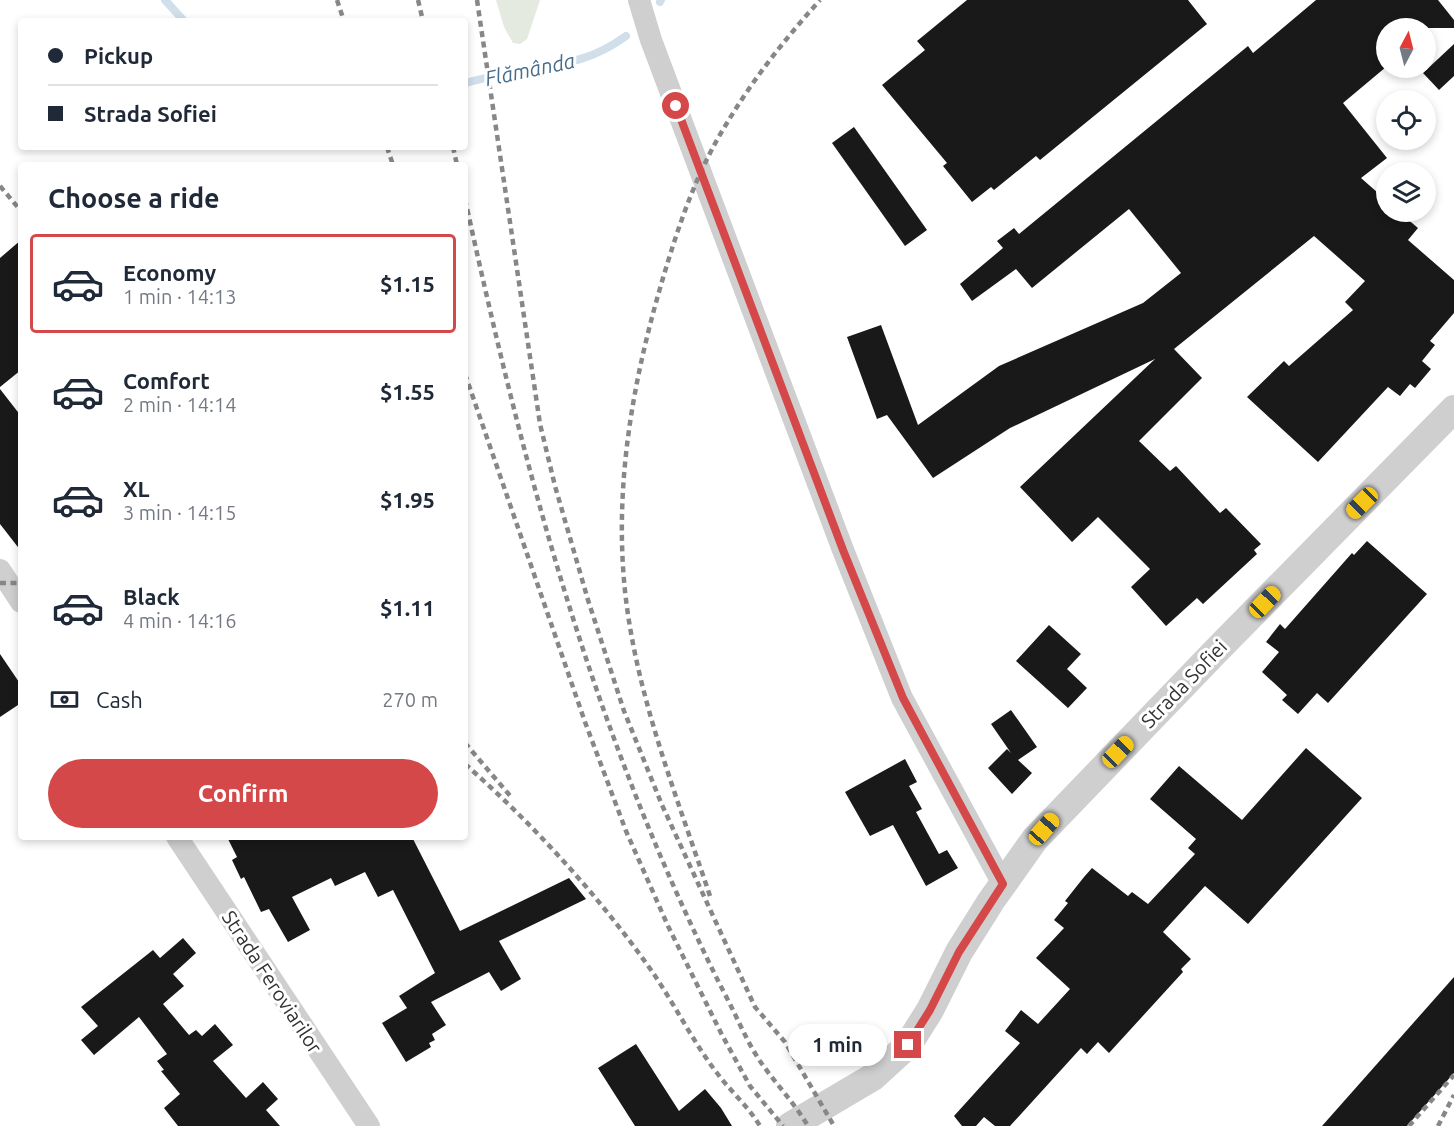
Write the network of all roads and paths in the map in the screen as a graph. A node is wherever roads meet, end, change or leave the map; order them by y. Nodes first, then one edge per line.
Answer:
1 (639, 0) edge
2 (1454, 409) edge
3 (0, 570) edge
4 (18, 597) edge
5 (179, 840) edge
6 (1003, 884) junction
7 (369, 1126) edge
8 (790, 1126) edge

1 - 6 street
2 - 6 street, Strada Sofiei
3 - 4 street
5 - 7 street, Strada Feroviarilor
6 - 8 street, Strada Sofiei

